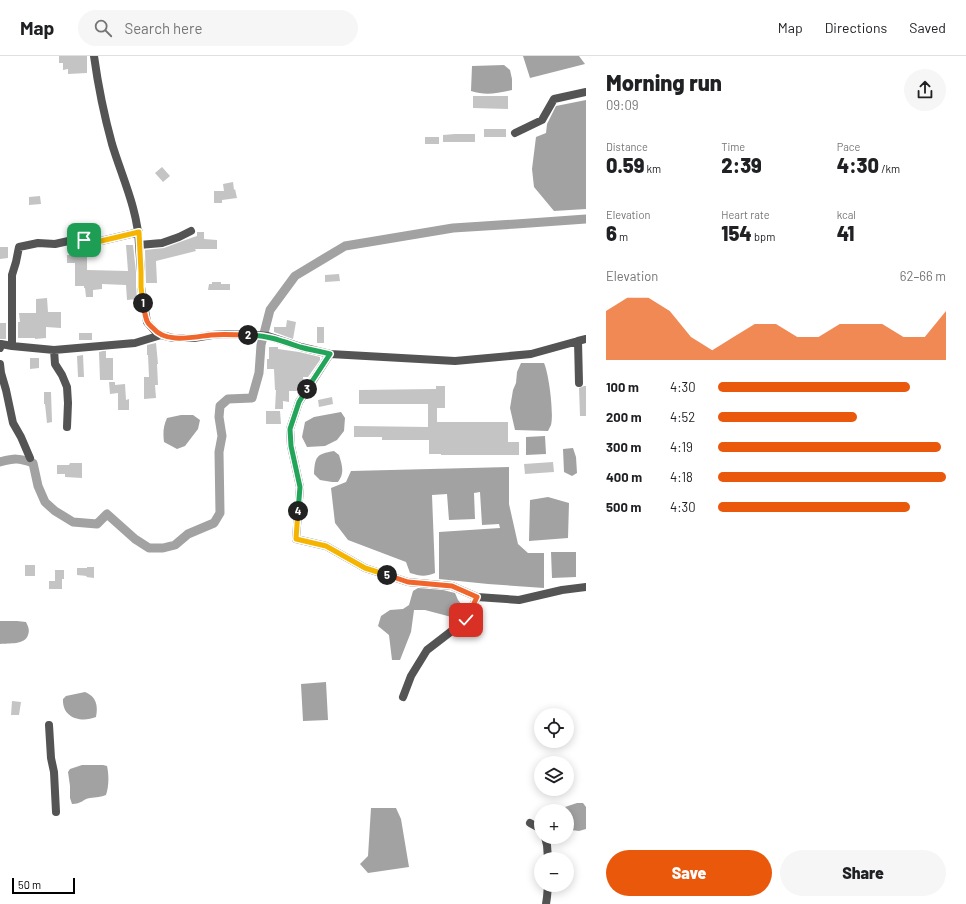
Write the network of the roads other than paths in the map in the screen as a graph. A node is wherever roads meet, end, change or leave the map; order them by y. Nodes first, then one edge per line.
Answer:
1 (94, 56) edge
2 (586, 92) edge
3 (515, 133) dead end
4 (191, 231) dead end
5 (139, 232) junction
6 (139, 245) junction
7 (161, 335) junction
8 (582, 340) edge
9 (0, 345) edge
10 (12, 346) junction
11 (54, 350) junction
12 (330, 354) junction
13 (0, 364) edge
14 (579, 383) dead end
15 (67, 427) dead end
16 (30, 458) dead end
17 (586, 587) edge
18 (477, 597) junction
19 (403, 697) dead end
20 (49, 725) dead end
21 (56, 812) dead end
22 (530, 823) dead end
23 (534, 825) edge
24 (548, 892) edge
25 (546, 904) edge

1 - 5 street
2 - 3 street
4 - 6 street
5 - 6 street
5 - 10 street
6 - 7 street
7 - 11 street
7 - 12 street
8 - 12 street
8 - 14 street
9 - 10 street
10 - 11 street
11 - 15 street
12 - 18 street
13 - 16 street
17 - 18 street
18 - 19 street
20 - 21 street
22 - 23 street
24 - 25 street

